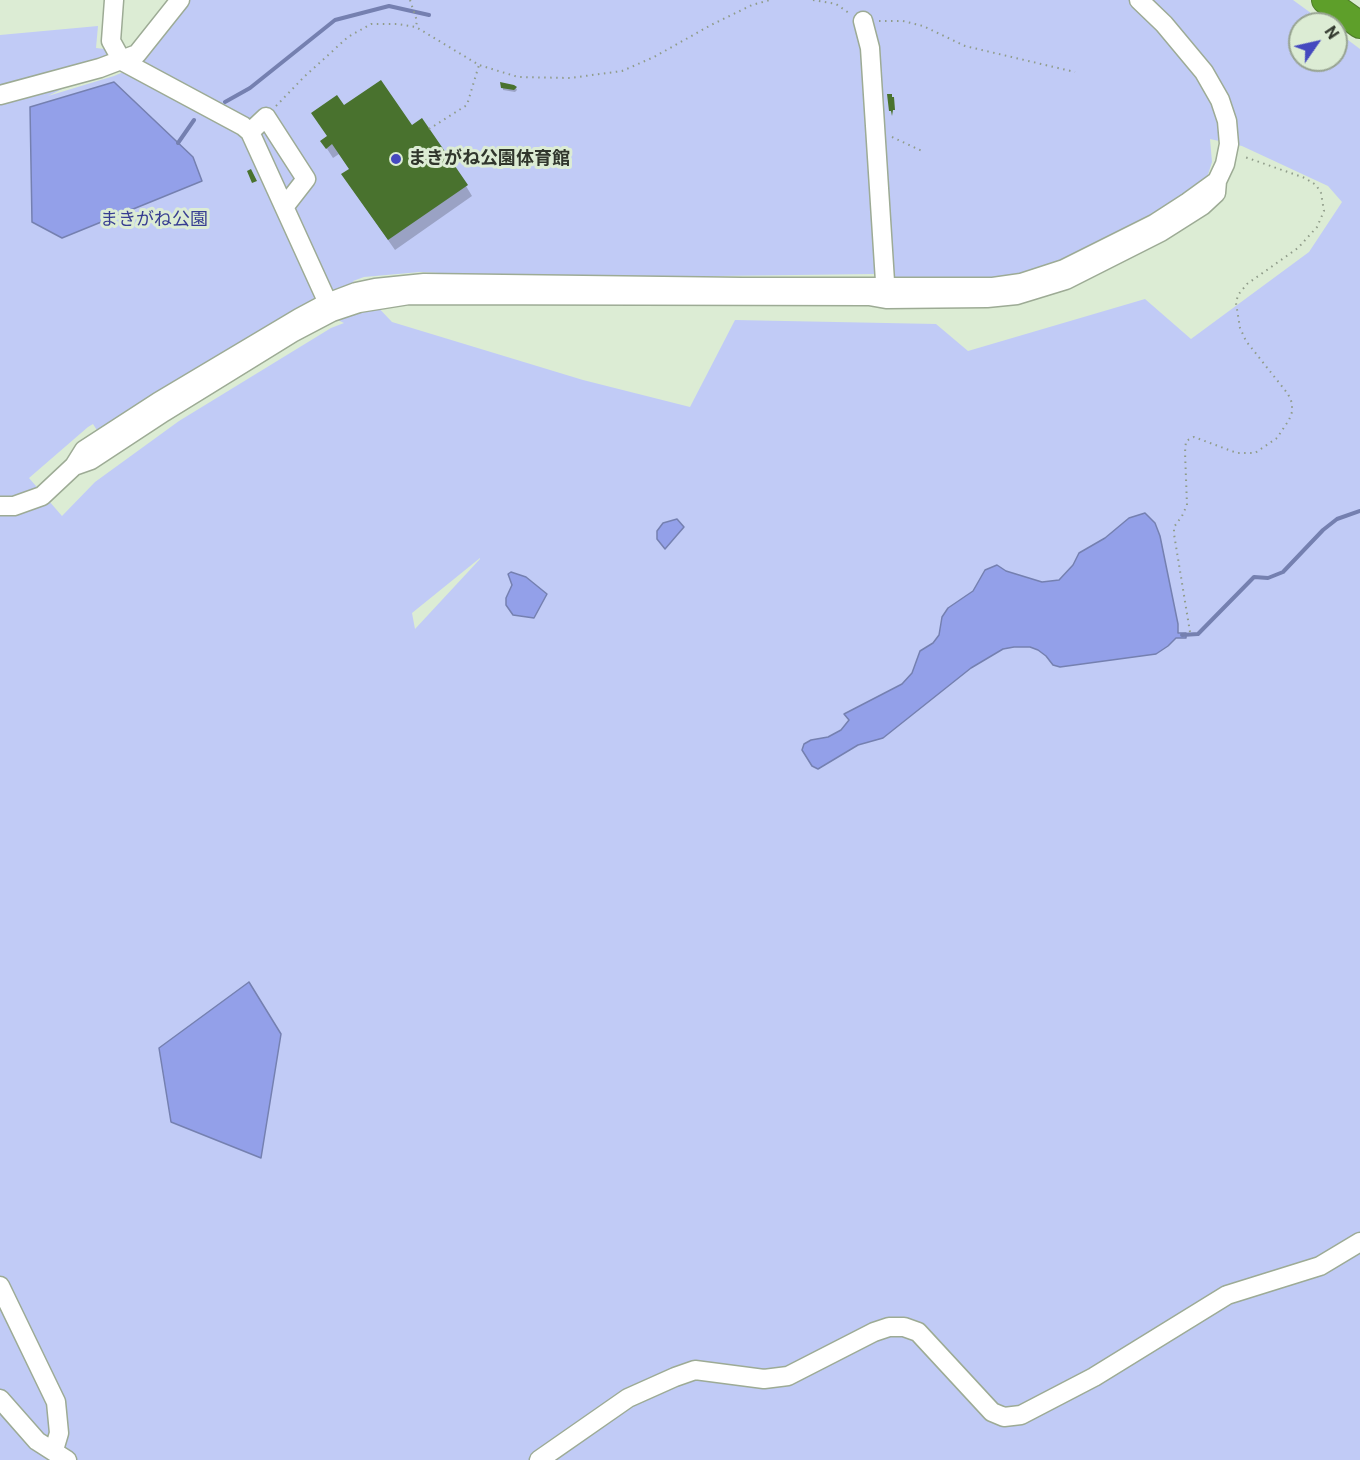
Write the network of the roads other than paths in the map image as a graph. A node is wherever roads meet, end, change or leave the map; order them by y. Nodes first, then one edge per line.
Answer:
1 (114, 0) edge
2 (180, 0) edge
3 (1139, 0) edge
4 (1325, 0) edge
5 (863, 21) road end
6 (1360, 25) edge
7 (122, 61) junction
8 (0, 94) edge
9 (250, 132) junction
10 (285, 206) junction
11 (886, 293) junction
12 (329, 308) junction
13 (0, 506) edge
14 (1360, 1242) edge
15 (0, 1286) edge
16 (0, 1399) edge
17 (61, 1455) edge
18 (539, 1460) edge

1 - 7 street
2 - 7 street
3 - 11 street
4 - 6 highway
5 - 11 street
7 - 8 street
7 - 9 street
9 - 10 street
9 - 10 street
10 - 12 street
11 - 12 street
12 - 13 street
14 - 18 street
15 - 17 street
16 - 17 street

